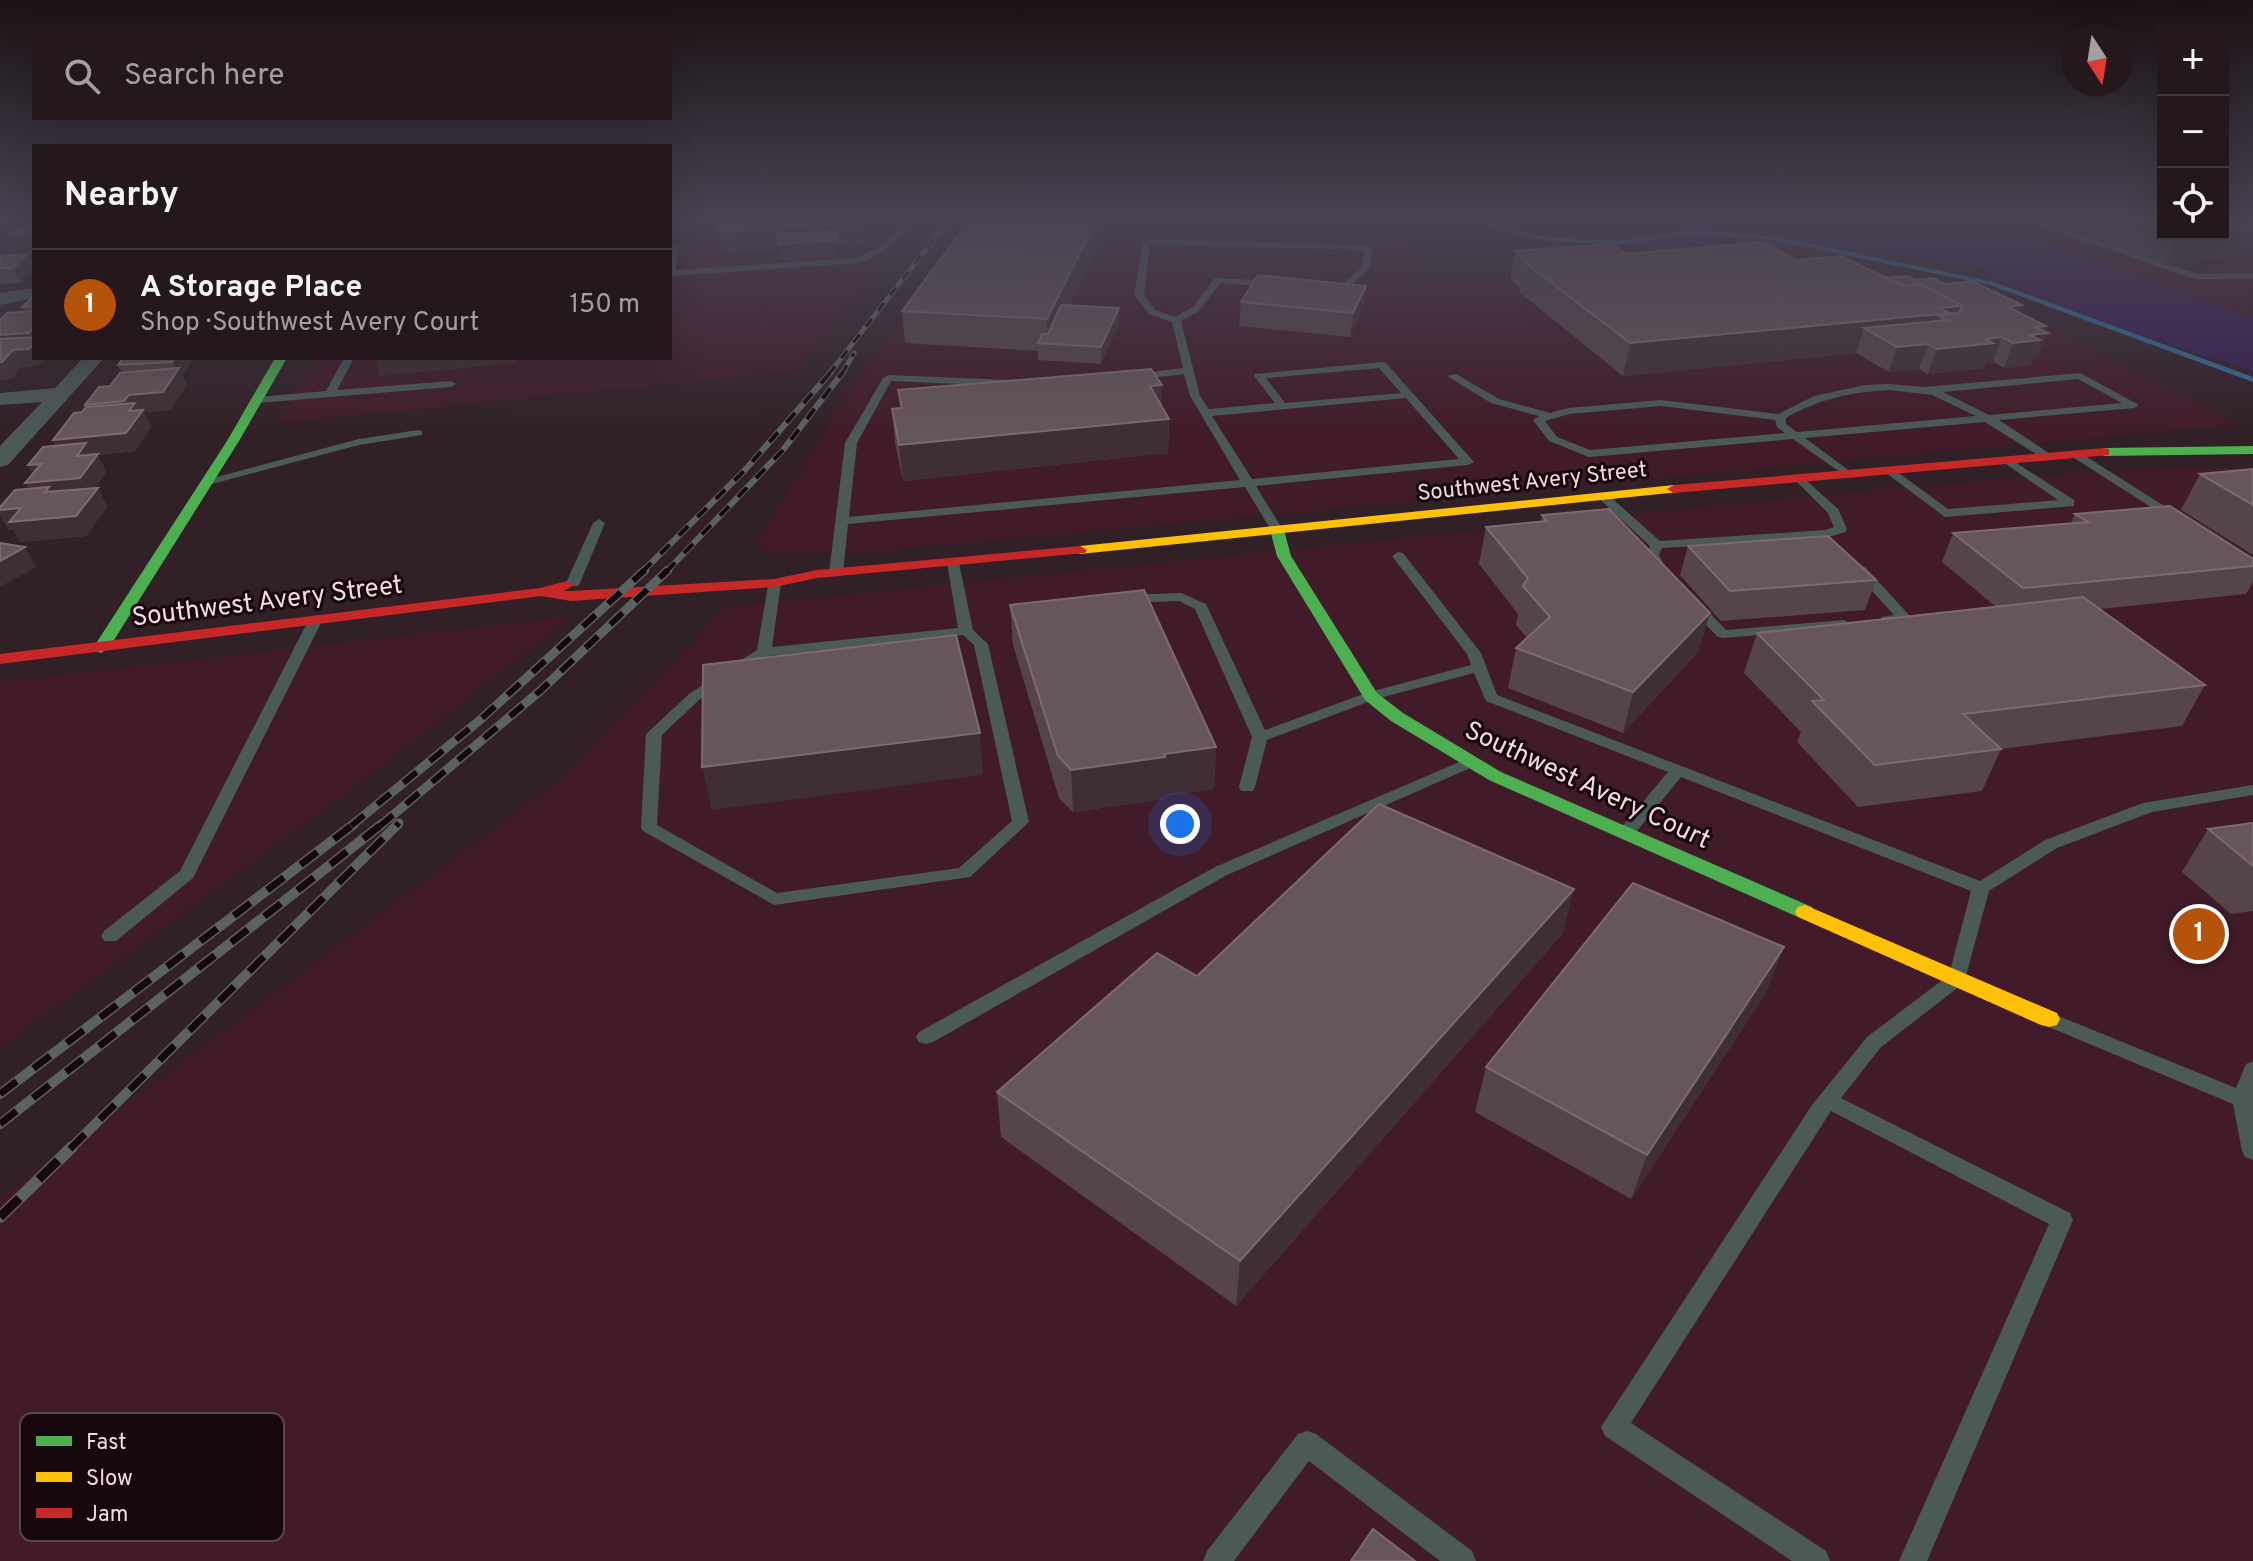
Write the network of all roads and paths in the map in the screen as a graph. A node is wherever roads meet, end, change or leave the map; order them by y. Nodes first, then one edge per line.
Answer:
1 (1140, 290) edge
2 (1211, 290) edge
3 (32, 293) edge
4 (0, 299) edge
5 (1176, 320) junction
6 (92, 360) edge
7 (280, 360) edge
8 (348, 360) edge
9 (1190, 370) junction
10 (1452, 376) dead end
11 (1117, 380) edge
12 (451, 384) dead end
13 (1027, 384) edge
14 (1926, 390) junction
15 (61, 394) junction
16 (330, 394) junction
17 (1409, 395) junction
18 (0, 399) edge
19 (258, 400) junction
20 (1282, 406) junction
21 (1205, 413) junction
22 (1546, 415) junction
23 (1780, 417) junction
24 (1986, 419) junction
25 (418, 433) dead end
26 (1796, 436) junction
27 (2253, 450) edge
28 (2075, 454) junction
29 (2048, 457) junction
30 (0, 460) edge
31 (2007, 460) junction
32 (1888, 470) junction
33 (1847, 474) junction
34 (1799, 478) junction
35 (208, 481) junction
36 (1248, 482) junction
37 (1603, 497) junction
38 (842, 521) junction
39 (599, 523) dead end
40 (2189, 526) edge
41 (1277, 530) junction
42 (1836, 544) junction
43 (1657, 545) junction
44 (1398, 556) dead end
45 (953, 563) junction
46 (826, 573) junction
47 (573, 583) junction
48 (774, 583) junction
49 (541, 592) junction
50 (1115, 600) edge
51 (315, 621) junction
52 (1875, 621) edge
53 (1859, 622) edge
54 (966, 631) junction
55 (101, 648) junction
56 (764, 652) junction
57 (0, 659) edge
58 (1479, 667) junction
59 (1371, 696) junction
60 (1260, 737) junction
61 (1471, 762) junction
62 (1678, 771) junction
63 (1247, 787) dead end
64 (2253, 790) edge
65 (1626, 833) junction
66 (1981, 888) junction
67 (110, 936) dead end
68 (1957, 978) junction
69 (2049, 1019) joint
70 (926, 1037) dead end
71 (2253, 1069) edge
72 (2242, 1099) junction
73 (1829, 1101) junction
74 (2253, 1151) edge
75 (1217, 1561) edge
76 (1462, 1561) edge
77 (1816, 1561) edge
78 (1913, 1561) edge

1 - 5 lane
2 - 5 lane
3 - 4 street
5 - 9 lane, Southwest Avery Court
6 - 15 street
7 - 19 main road
8 - 16 lane
9 - 11 lane
9 - 21 lane, Southwest Avery Court
10 - 22 lane
12 - 16 lane
13 - 38 lane
14 - 23 lane
14 - 24 lane
14 - 24 lane
15 - 18 street
15 - 30 street
16 - 19 lane
17 - 20 lane
17 - 20 lane
17 - 36 lane
19 - 35 main road
20 - 21 lane
21 - 36 lane, Southwest Avery Court
22 - 23 lane
22 - 26 lane
23 - 26 lane
24 - 26 lane
24 - 29 lane
25 - 35 lane
26 - 33 lane
27 - 28 main road, Southwest Avery Street
28 - 29 main road, Southwest Avery Street
28 - 40 lane
29 - 31 main road, Southwest Avery Street
31 - 32 main road, Southwest Avery Street
31 - 32 lane
32 - 33 main road, Southwest Avery Street
33 - 34 main road, Southwest Avery Street
34 - 37 main road, Southwest Avery Street
34 - 42 lane
35 - 55 main road
36 - 38 lane
36 - 41 lane, Southwest Avery Court
37 - 41 main road, Southwest Avery Street
37 - 43 lane
38 - 46 lane
39 - 47 lane
41 - 45 main road, Southwest Avery Street
41 - 59 main road, Southwest Avery Court
42 - 43 lane
42 - 52 lane
43 - 53 lane
44 - 58 lane
45 - 46 main road, Southwest Avery Street
45 - 54 lane
46 - 47 main road, Southwest Avery Street
46 - 48 main road, Southwest Avery Street
47 - 49 main road, Southwest Avery Street
48 - 49 main road, Southwest Avery Street
48 - 56 lane
49 - 51 main road, Southwest Avery Street
50 - 60 lane
51 - 55 main road, Southwest Avery Street
51 - 67 lane
54 - 56 lane
54 - 56 lane
55 - 57 main road, Southwest Avery Street
58 - 59 lane
58 - 62 lane
59 - 60 lane
59 - 61 main road, Southwest Avery Court
60 - 63 lane
61 - 65 main road, Southwest Avery Court
61 - 70 lane
62 - 65 lane
62 - 66 lane
64 - 66 lane
65 - 68 main road, Southwest Avery Court
66 - 68 lane
68 - 69 main road, Southwest Avery Court
68 - 73 lane
69 - 72 lane
71 - 72 lane
72 - 74 lane
73 - 77 lane
73 - 78 lane
75 - 76 lane

